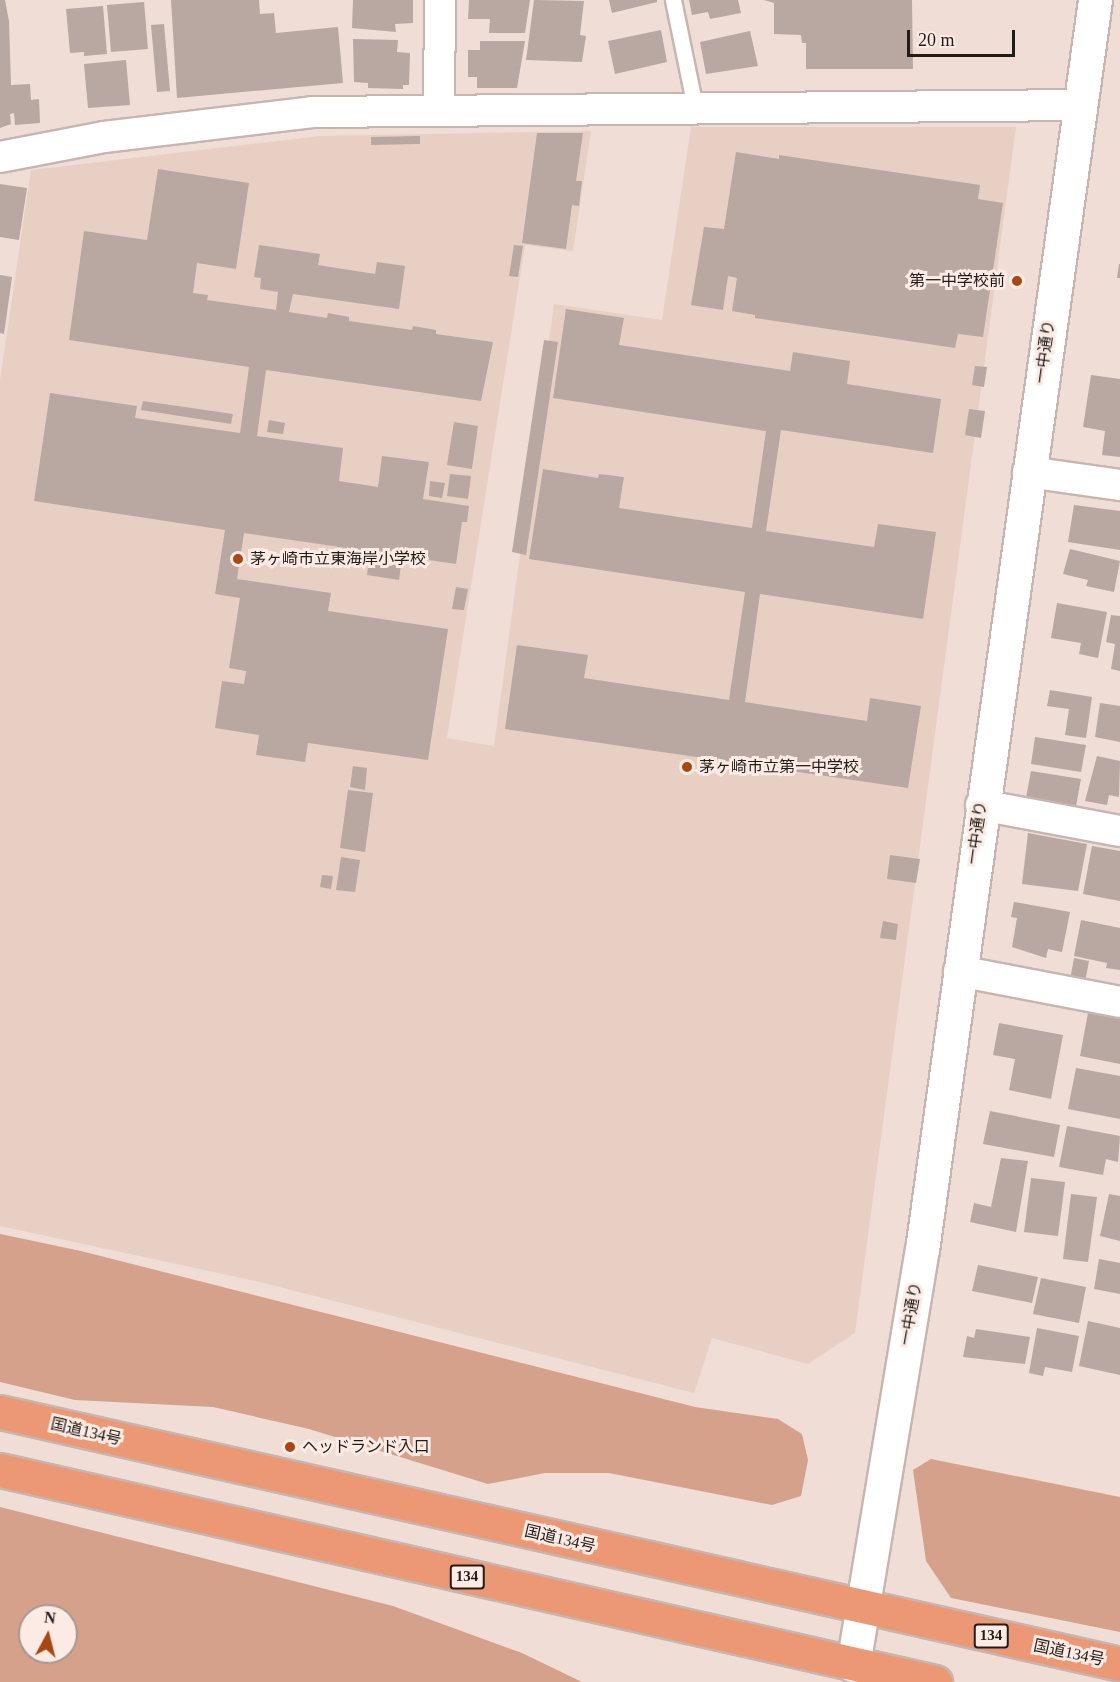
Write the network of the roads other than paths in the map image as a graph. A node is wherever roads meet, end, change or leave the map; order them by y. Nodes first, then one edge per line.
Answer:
1 (440, 0) edge
2 (673, 0) edge
3 (1095, 0) edge
4 (1080, 105) junction
5 (695, 106) junction
6 (439, 110) junction
7 (0, 157) edge
8 (1028, 472) junction
9 (1120, 485) edge
10 (981, 805) junction
11 (1120, 831) edge
12 (959, 971) junction
13 (1120, 1002) edge
14 (0, 1412) edge
15 (0, 1470) edge
16 (862, 1608) junction
17 (1120, 1664) edge
18 (854, 1665) junction
19 (935, 1682) edge

1 - 6 street
2 - 5 lane
3 - 4 street, 一中通り
4 - 5 street
4 - 8 street, 一中通り
5 - 6 street
6 - 7 street
8 - 9 street
8 - 10 street, 一中通り
10 - 11 street
10 - 12 street, 一中通り
12 - 13 street
12 - 16 street, 一中通り
14 - 16 highway, 国道134号 / 134
15 - 18 highway, 134
16 - 17 highway, 国道134号 / 134
16 - 18 street, 一中通り
18 - 19 highway, 134

